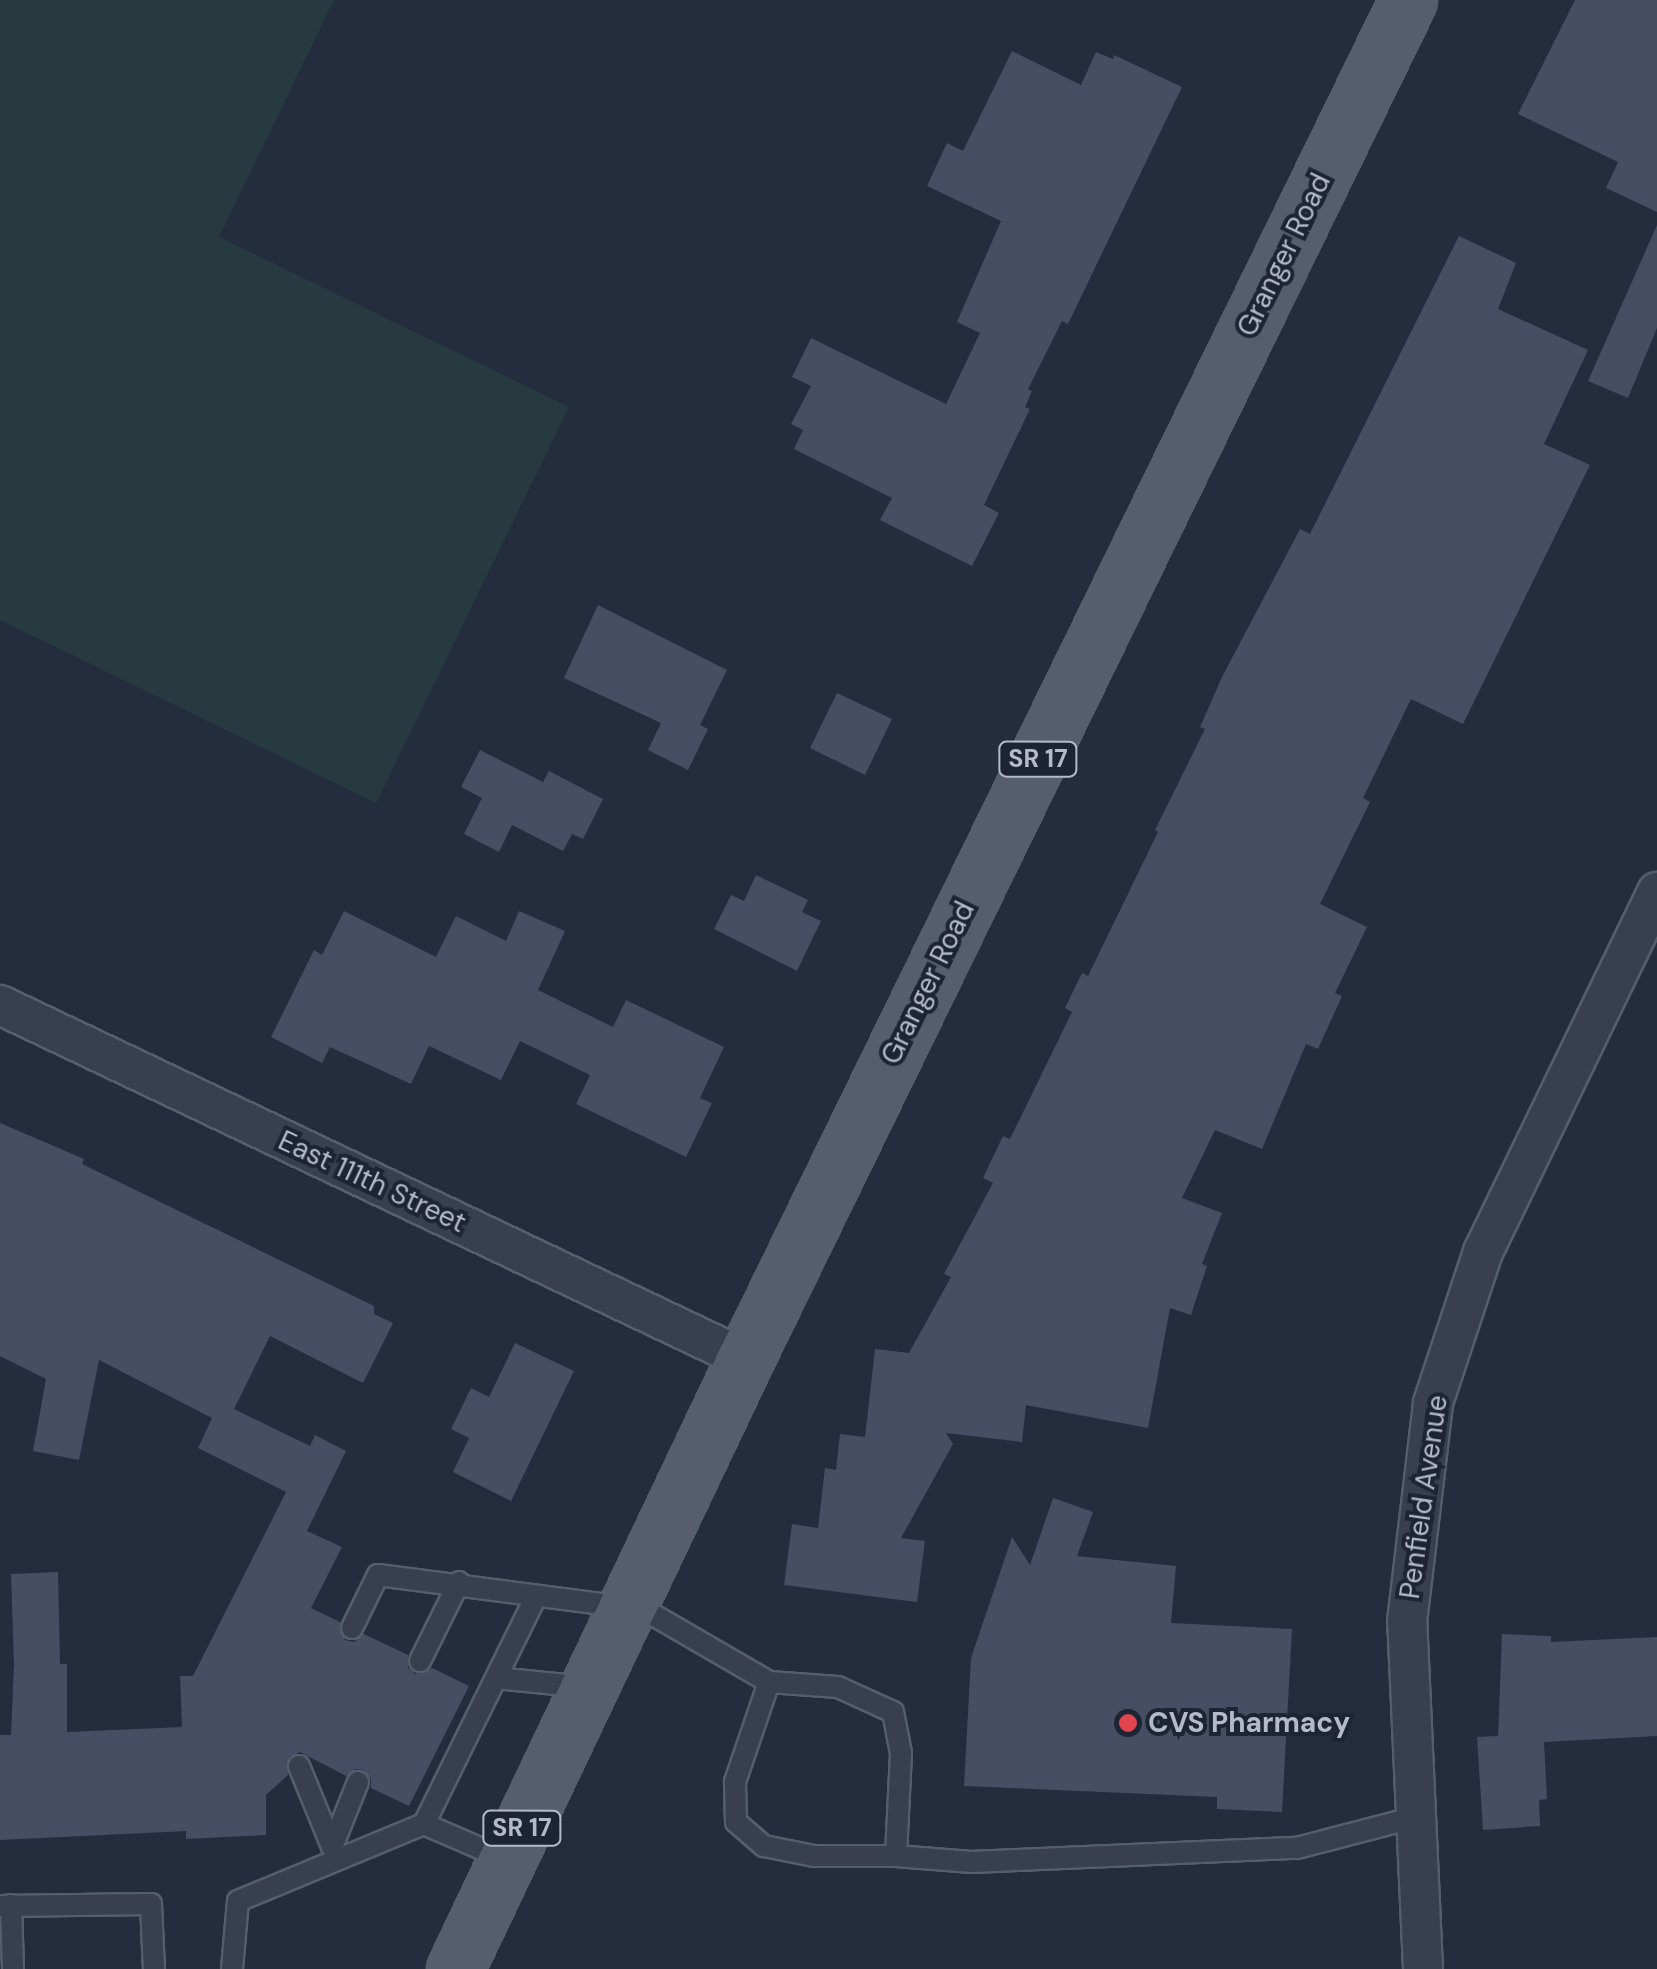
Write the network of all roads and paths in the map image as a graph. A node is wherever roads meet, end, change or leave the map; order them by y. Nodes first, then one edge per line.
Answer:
1 (1408, 0) edge
2 (1657, 892) edge
3 (0, 1005) edge
4 (745, 1360) junction
5 (459, 1582) junction
6 (536, 1596) junction
7 (627, 1604) junction
8 (352, 1628) dead end
9 (420, 1661) dead end
10 (496, 1678) junction
11 (769, 1682) junction
12 (588, 1688) junction
13 (299, 1766) dead end
14 (358, 1782) dead end
15 (1416, 1818) junction
16 (424, 1824) junction
17 (333, 1856) junction
18 (896, 1856) junction
19 (507, 1860) junction
20 (5, 1906) edge
21 (13, 1969) edge
22 (154, 1969) edge
23 (232, 1969) edge
24 (456, 1969) edge
25 (1424, 1969) edge

1 - 4 main road, Granger Road / SR 17
2 - 15 street, Penfield Avenue
3 - 4 street, East 111th Street
4 - 7 main road, Granger Road / SR 17
5 - 6 lane
5 - 8 lane
5 - 9 lane
6 - 7 lane
6 - 10 lane
7 - 11 lane
7 - 12 main road, Granger Road / SR 17
10 - 12 lane
10 - 16 lane
11 - 18 lane
11 - 18 lane
12 - 19 main road, Granger Road / SR 17
13 - 17 lane
14 - 17 lane
15 - 18 lane
15 - 25 street, Penfield Avenue
16 - 17 lane
16 - 19 lane
17 - 23 lane
19 - 24 main road, Granger Road / SR 17
20 - 21 lane
20 - 22 lane

